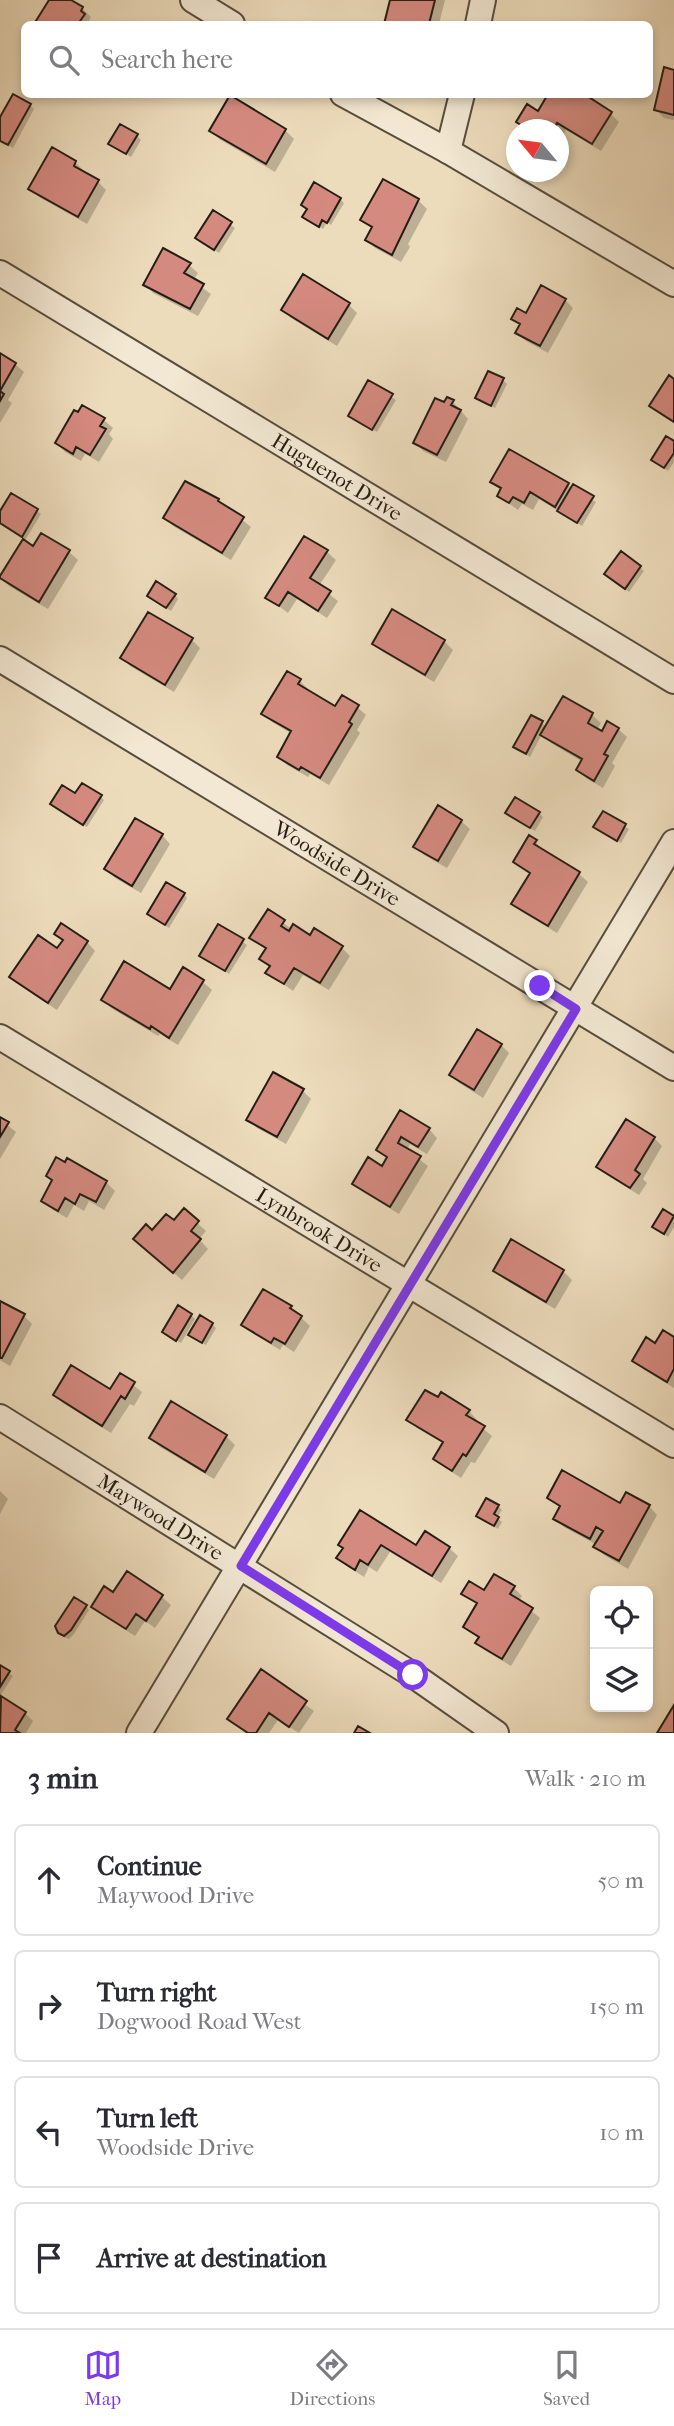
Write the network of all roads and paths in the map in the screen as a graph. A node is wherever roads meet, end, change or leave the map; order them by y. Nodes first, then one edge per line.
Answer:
1 (193, 0) edge
2 (483, 0) edge
3 (227, 21) edge
4 (479, 21) edge
5 (350, 98) edge
6 (461, 98) edge
7 (448, 151) junction
8 (0, 273) edge
9 (674, 284) edge
10 (0, 659) edge
11 (674, 681) edge
12 (674, 842) edge
13 (576, 1009) junction
14 (0, 1037) edge
15 (674, 1068) edge
16 (410, 1285) junction
17 (0, 1417) edge
18 (674, 1446) edge
19 (241, 1566) junction
20 (139, 1733) edge
21 (496, 1733) edge

1 - 3 street
2 - 4 street
5 - 7 street
6 - 7 street
7 - 9 street
8 - 11 street, Huguenot Drive
10 - 13 street, Woodside Drive
12 - 13 street
13 - 15 street, Woodside Drive
13 - 16 street
14 - 16 street, Lynbrook Drive
16 - 18 street, Lynbrook Drive
16 - 19 street
17 - 19 street, Maywood Drive
19 - 20 street
19 - 21 street, Maywood Drive

